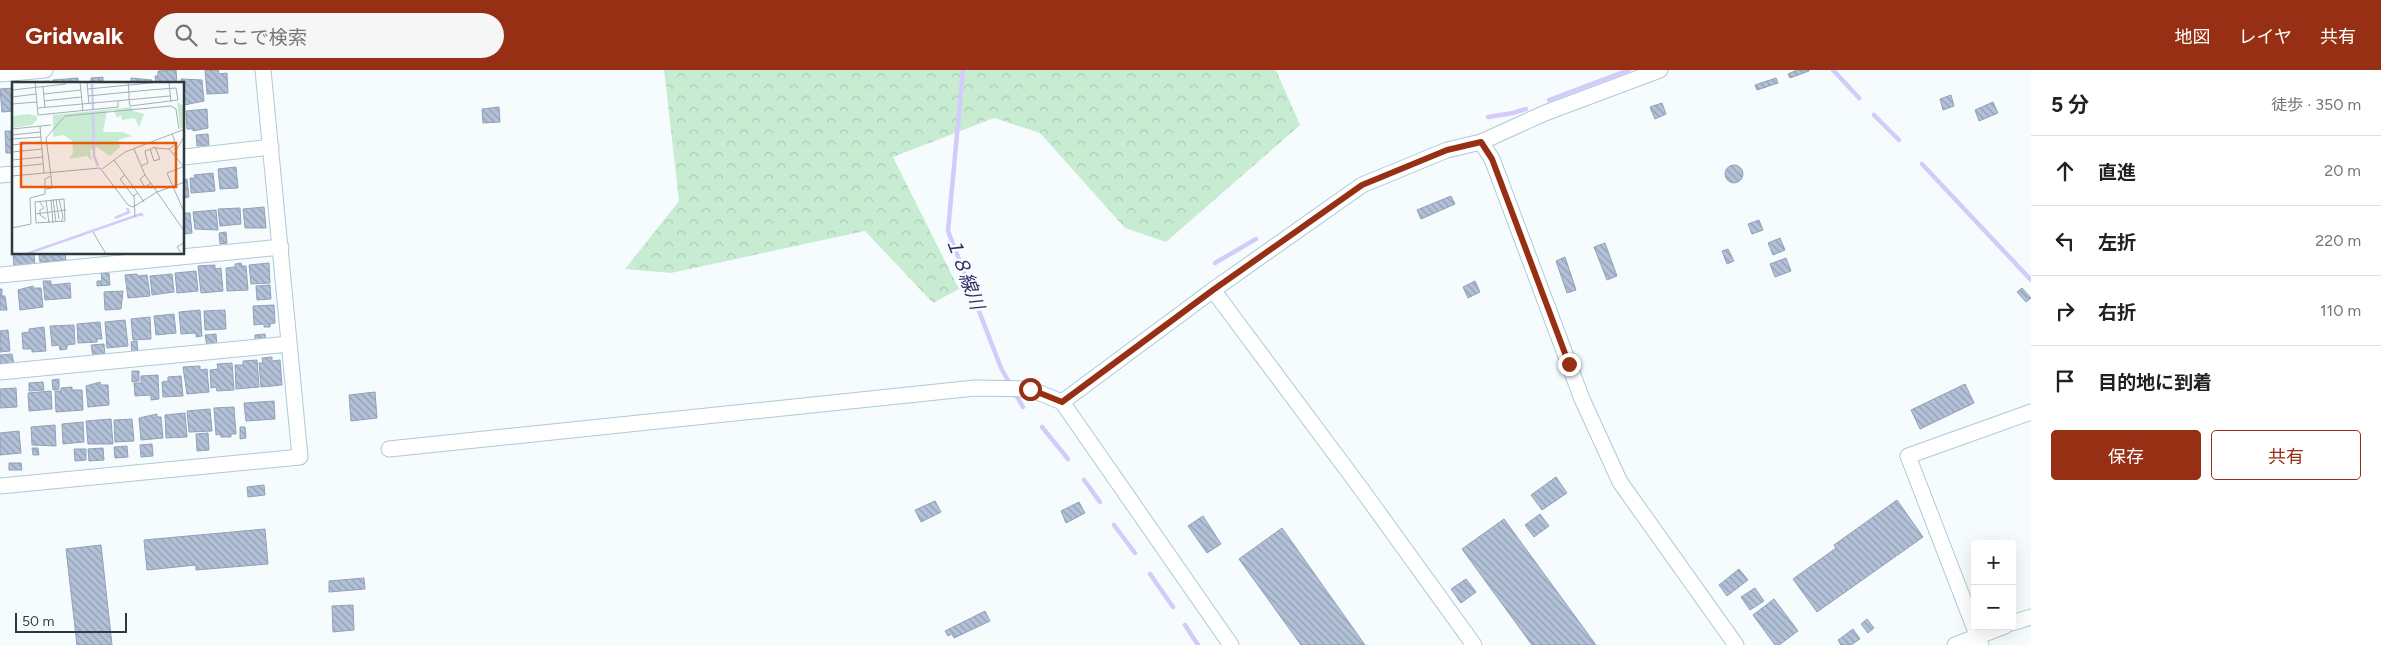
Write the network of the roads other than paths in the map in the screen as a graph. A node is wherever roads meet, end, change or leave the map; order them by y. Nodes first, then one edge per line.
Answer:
1 (45, 70) edge
2 (263, 70) edge
3 (1660, 70) edge
4 (0, 74) edge
5 (1481, 142) junction
6 (271, 148) junction
7 (185, 156) edge
8 (282, 247) junction
9 (0, 275) edge
10 (1213, 290) junction
11 (289, 344) junction
12 (0, 372) edge
13 (1062, 402) junction
14 (2031, 412) edge
15 (389, 449) dead end
16 (0, 486) edge
17 (2031, 616) edge
18 (2016, 622) edge
19 (1998, 630) edge
20 (1979, 641) edge
21 (1232, 645) edge
22 (1474, 645) edge
23 (1736, 645) edge
24 (1955, 645) edge

1 - 4 street
2 - 6 street
3 - 5 street
5 - 10 street
5 - 23 street
6 - 7 street
6 - 8 street
8 - 9 street
8 - 11 street
10 - 13 street
10 - 22 street
11 - 12 street
11 - 16 street
13 - 15 street
13 - 21 street
14 - 20 street
17 - 18 street
19 - 20 street
20 - 24 street

